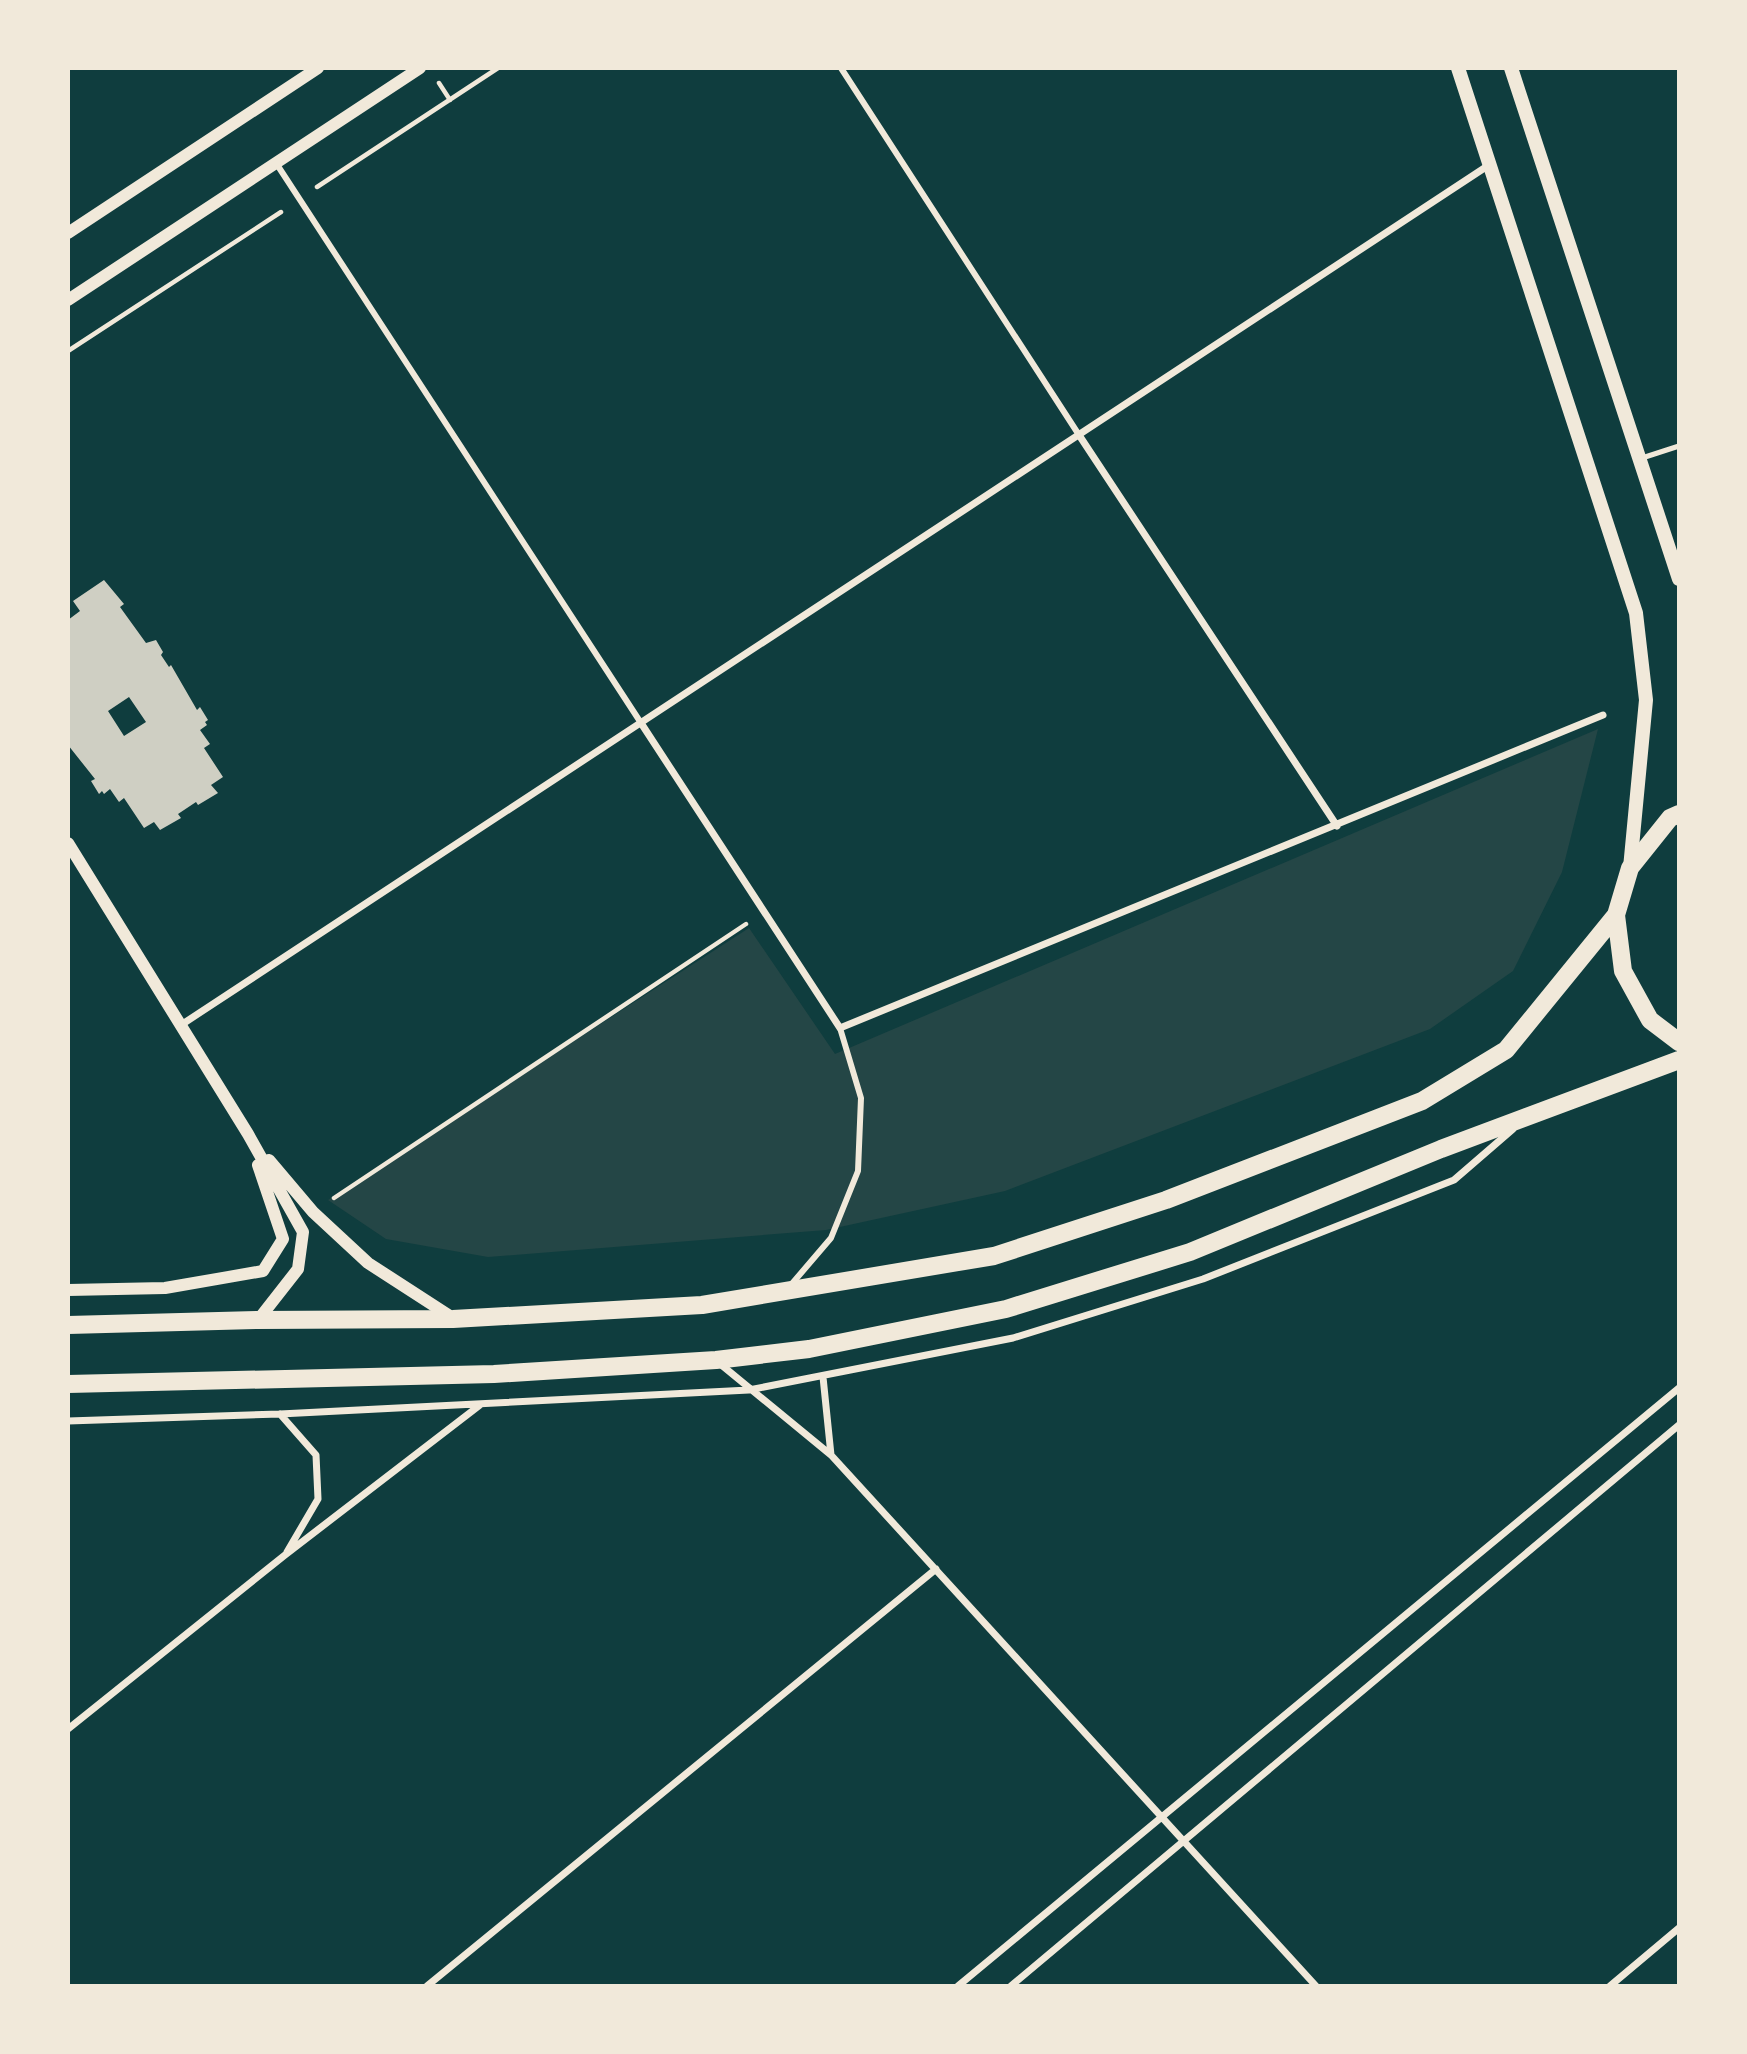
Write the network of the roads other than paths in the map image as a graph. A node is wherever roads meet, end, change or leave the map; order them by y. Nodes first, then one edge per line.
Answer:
1 (318, 68) edge
2 (419, 68) edge
3 (841, 68) edge
4 (1458, 68) edge
5 (1511, 68) edge
6 (276, 163) junction
7 (1490, 165) junction
8 (68, 233) edge
9 (68, 300) edge
10 (1079, 435) junction
11 (1679, 446) edge
12 (1639, 459) junction
13 (1679, 579) edge
14 (1603, 715) dead end
15 (641, 723) junction
16 (1679, 814) edge
17 (1337, 826) junction
18 (68, 842) edge
19 (1630, 868) junction
20 (1616, 915) junction
21 (181, 1025) junction
22 (840, 1028) junction
23 (1679, 1042) edge
24 (1679, 1060) edge
25 (1528, 1115) junction
26 (248, 1135) junction
27 (68, 1290) edge
28 (783, 1293) junction
29 (453, 1318) junction
30 (258, 1320) junction
31 (68, 1325) edge
32 (716, 1360) junction
33 (823, 1377) junction
34 (68, 1384) edge
35 (1679, 1388) edge
36 (749, 1390) junction
37 (480, 1405) junction
38 (280, 1414) junction
39 (68, 1421) edge
40 (1679, 1425) edge
41 (831, 1455) junction
42 (285, 1555) junction
43 (936, 1569) junction
44 (68, 1729) edge
45 (1161, 1817) junction
46 (1184, 1841) junction
47 (1679, 1928) edge
48 (427, 1986) edge
49 (958, 1986) edge
50 (1011, 1986) edge
51 (1316, 1986) edge
52 (1610, 1986) edge

1 - 8 street
2 - 6 street
3 - 10 street
4 - 7 main road
5 - 12 main road
6 - 9 street
6 - 15 street
7 - 10 street
7 - 19 main road
10 - 15 street
10 - 17 street
11 - 12 lane
12 - 13 main road
14 - 17 street
15 - 21 street
15 - 22 street
16 - 19 main road
17 - 22 street
18 - 21 street
19 - 20 main road
20 - 23 main road
20 - 28 main road
21 - 26 street
22 - 28 street
24 - 25 main road
25 - 32 main road
25 - 33 street
26 - 27 street
26 - 29 street
26 - 30 street
28 - 29 main road
29 - 30 main road
30 - 31 main road
32 - 34 main road
32 - 36 street
33 - 36 street
33 - 41 street
35 - 45 street
36 - 37 street
36 - 41 street
37 - 38 street
37 - 42 street
38 - 39 street
38 - 42 street
40 - 46 street
41 - 43 street
42 - 44 street
43 - 45 street
43 - 48 street
45 - 46 street
45 - 49 street
46 - 50 street
46 - 51 street
47 - 52 street

